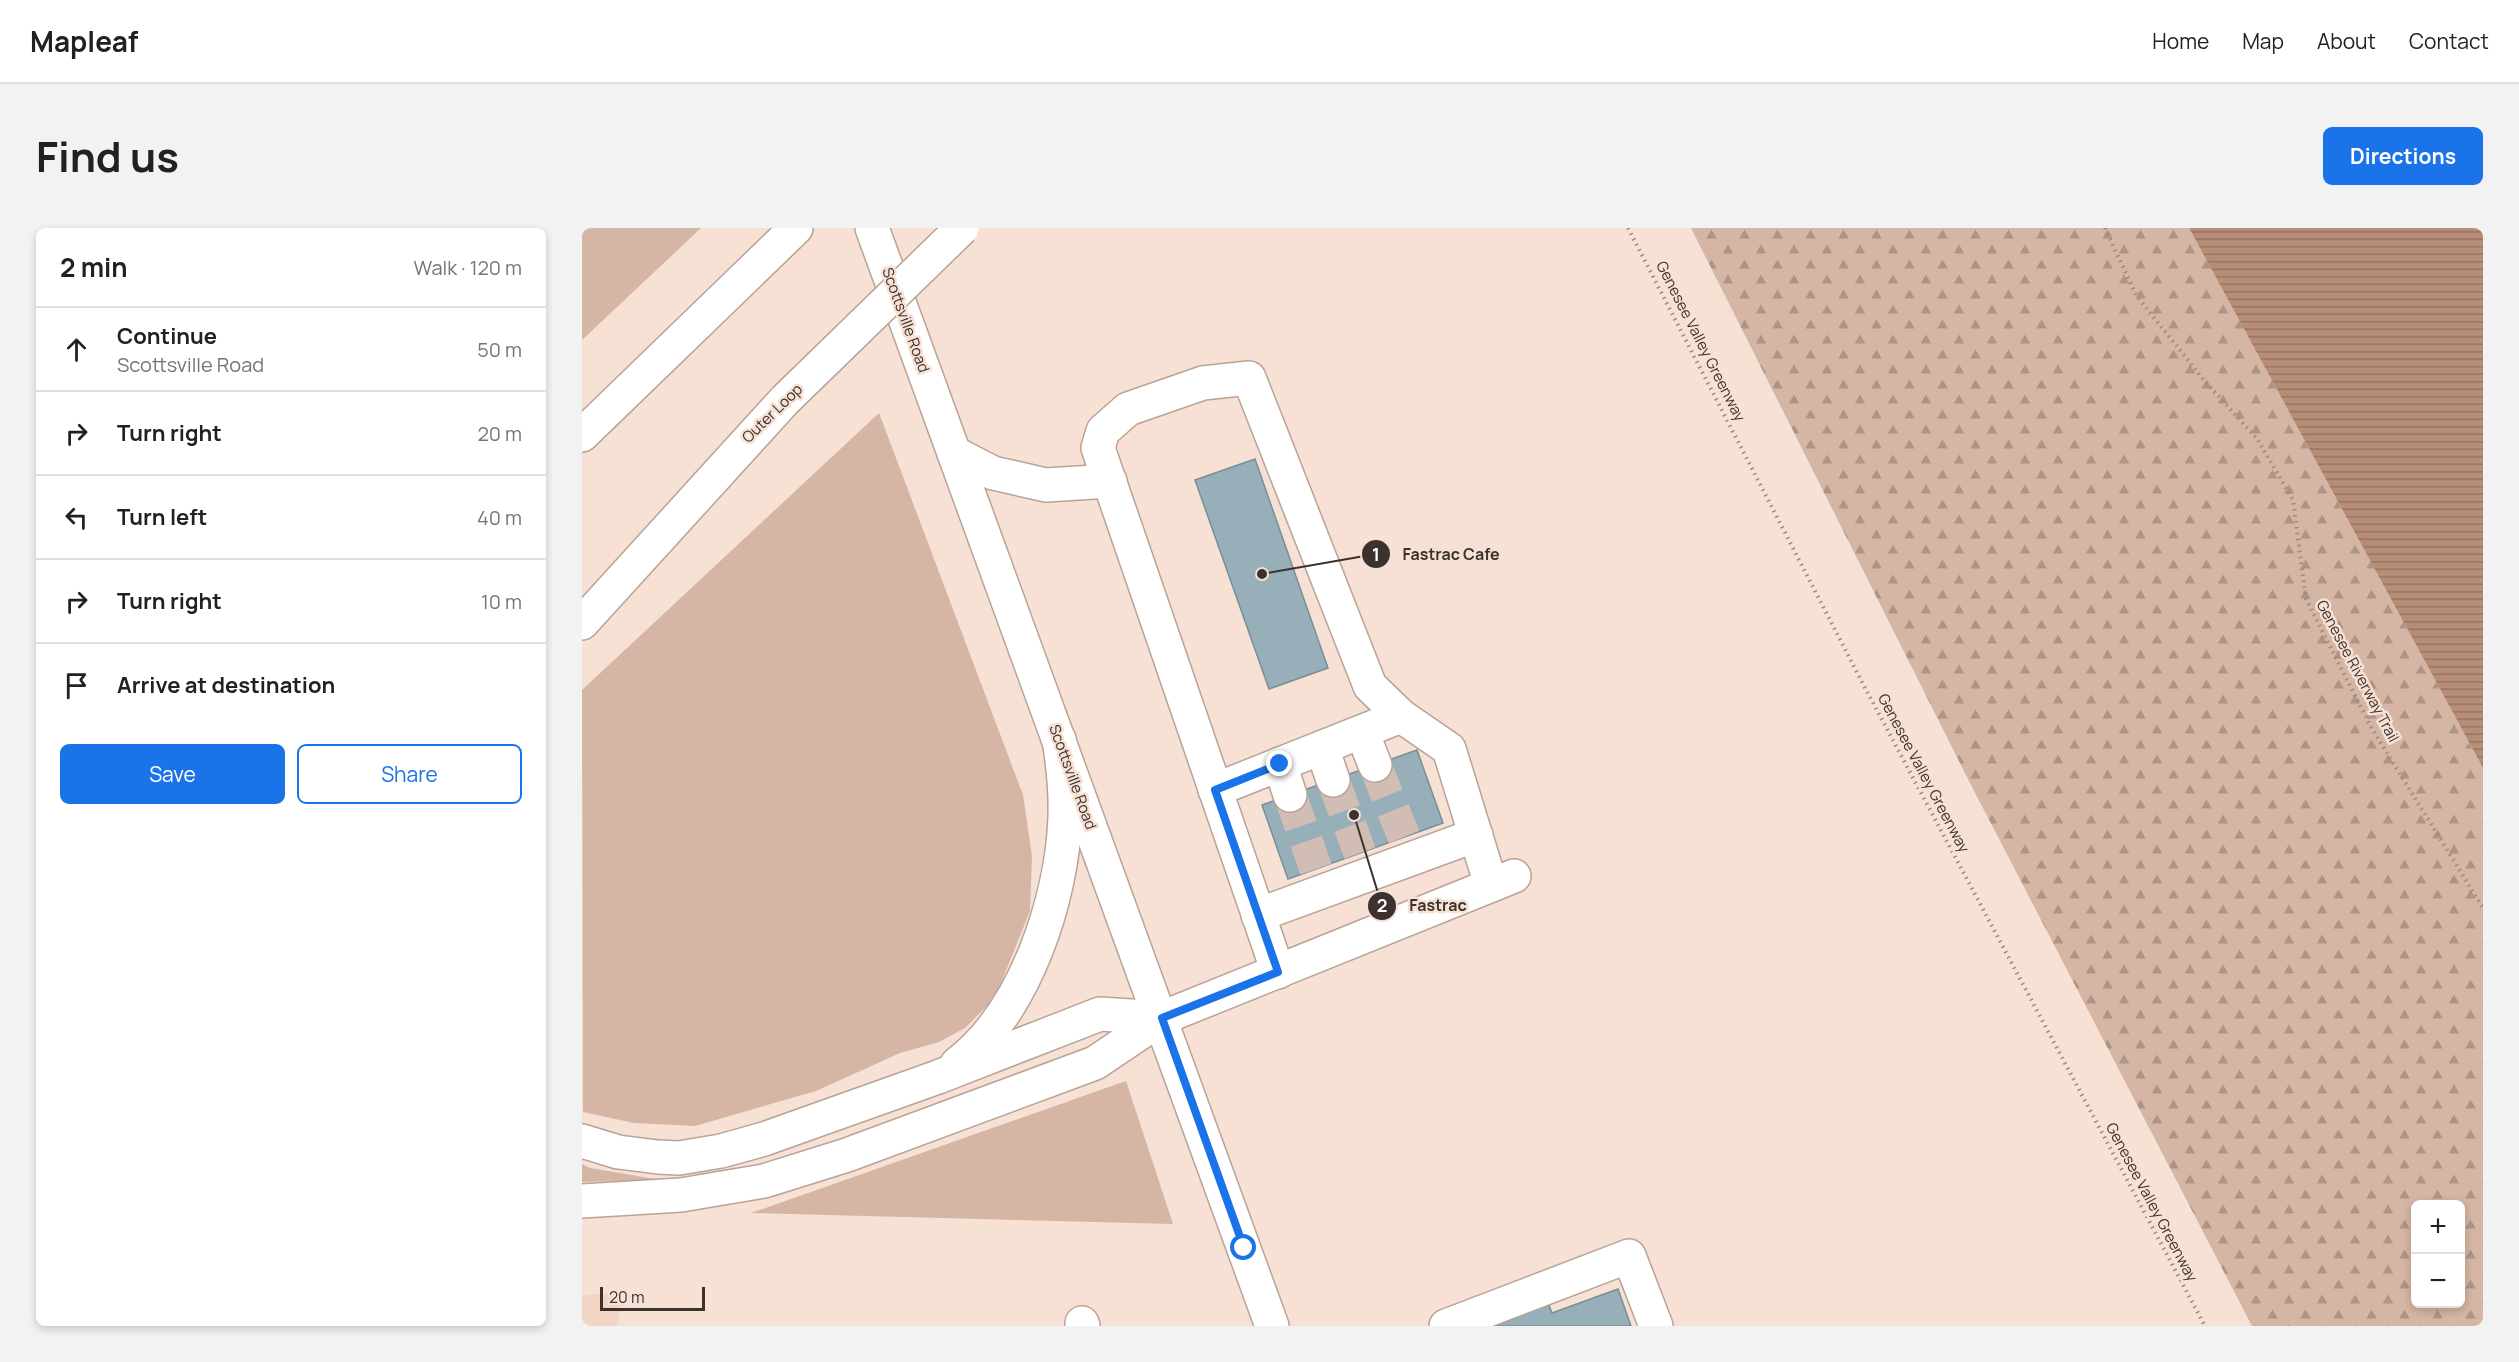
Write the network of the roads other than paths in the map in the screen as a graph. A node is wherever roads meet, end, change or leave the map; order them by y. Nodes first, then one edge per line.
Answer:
1 (796, 228) edge
2 (872, 228) edge
3 (962, 228) edge
4 (785, 400) junction
5 (582, 435) edge
6 (954, 453) junction
7 (1110, 481) junction
8 (582, 597) edge
9 (582, 623) edge
10 (1401, 716) junction
11 (1362, 732) junction
12 (1059, 739) junction
13 (1322, 748) junction
14 (1280, 764) junction
15 (1375, 765) tunnel mouth
16 (1333, 780) tunnel mouth
17 (1215, 790) junction
18 (1290, 795) tunnel mouth
19 (1476, 836) junction
20 (1258, 915) junction
21 (1278, 972) junction
22 (1162, 1018) junction
23 (938, 1077) junction
24 (582, 1141) edge
25 (582, 1201) edge
26 (1272, 1326) edge
27 (1446, 1326) edge
28 (1656, 1326) edge

1 - 5 main road
2 - 6 main road, Scottsville Road
3 - 4 main road, Outer Loop, bridge
4 - 8 main road, Outer Loop
4 - 9 main road
6 - 7 main road
6 - 12 main road, Scottsville Road
7 - 10 main road
7 - 17 main road
10 - 11 main road
10 - 19 main road
11 - 13 main road
11 - 15 main road
12 - 22 main road, Scottsville Road
12 - 23 main road
13 - 14 main road
13 - 16 main road
14 - 17 main road
14 - 18 main road
17 - 20 main road
19 - 20 main road
19 - 21 main road
20 - 21 main road
21 - 22 main road
22 - 23 main road
22 - 25 main road
22 - 26 main road, Scottsville Road
23 - 24 main road
27 - 28 main road

